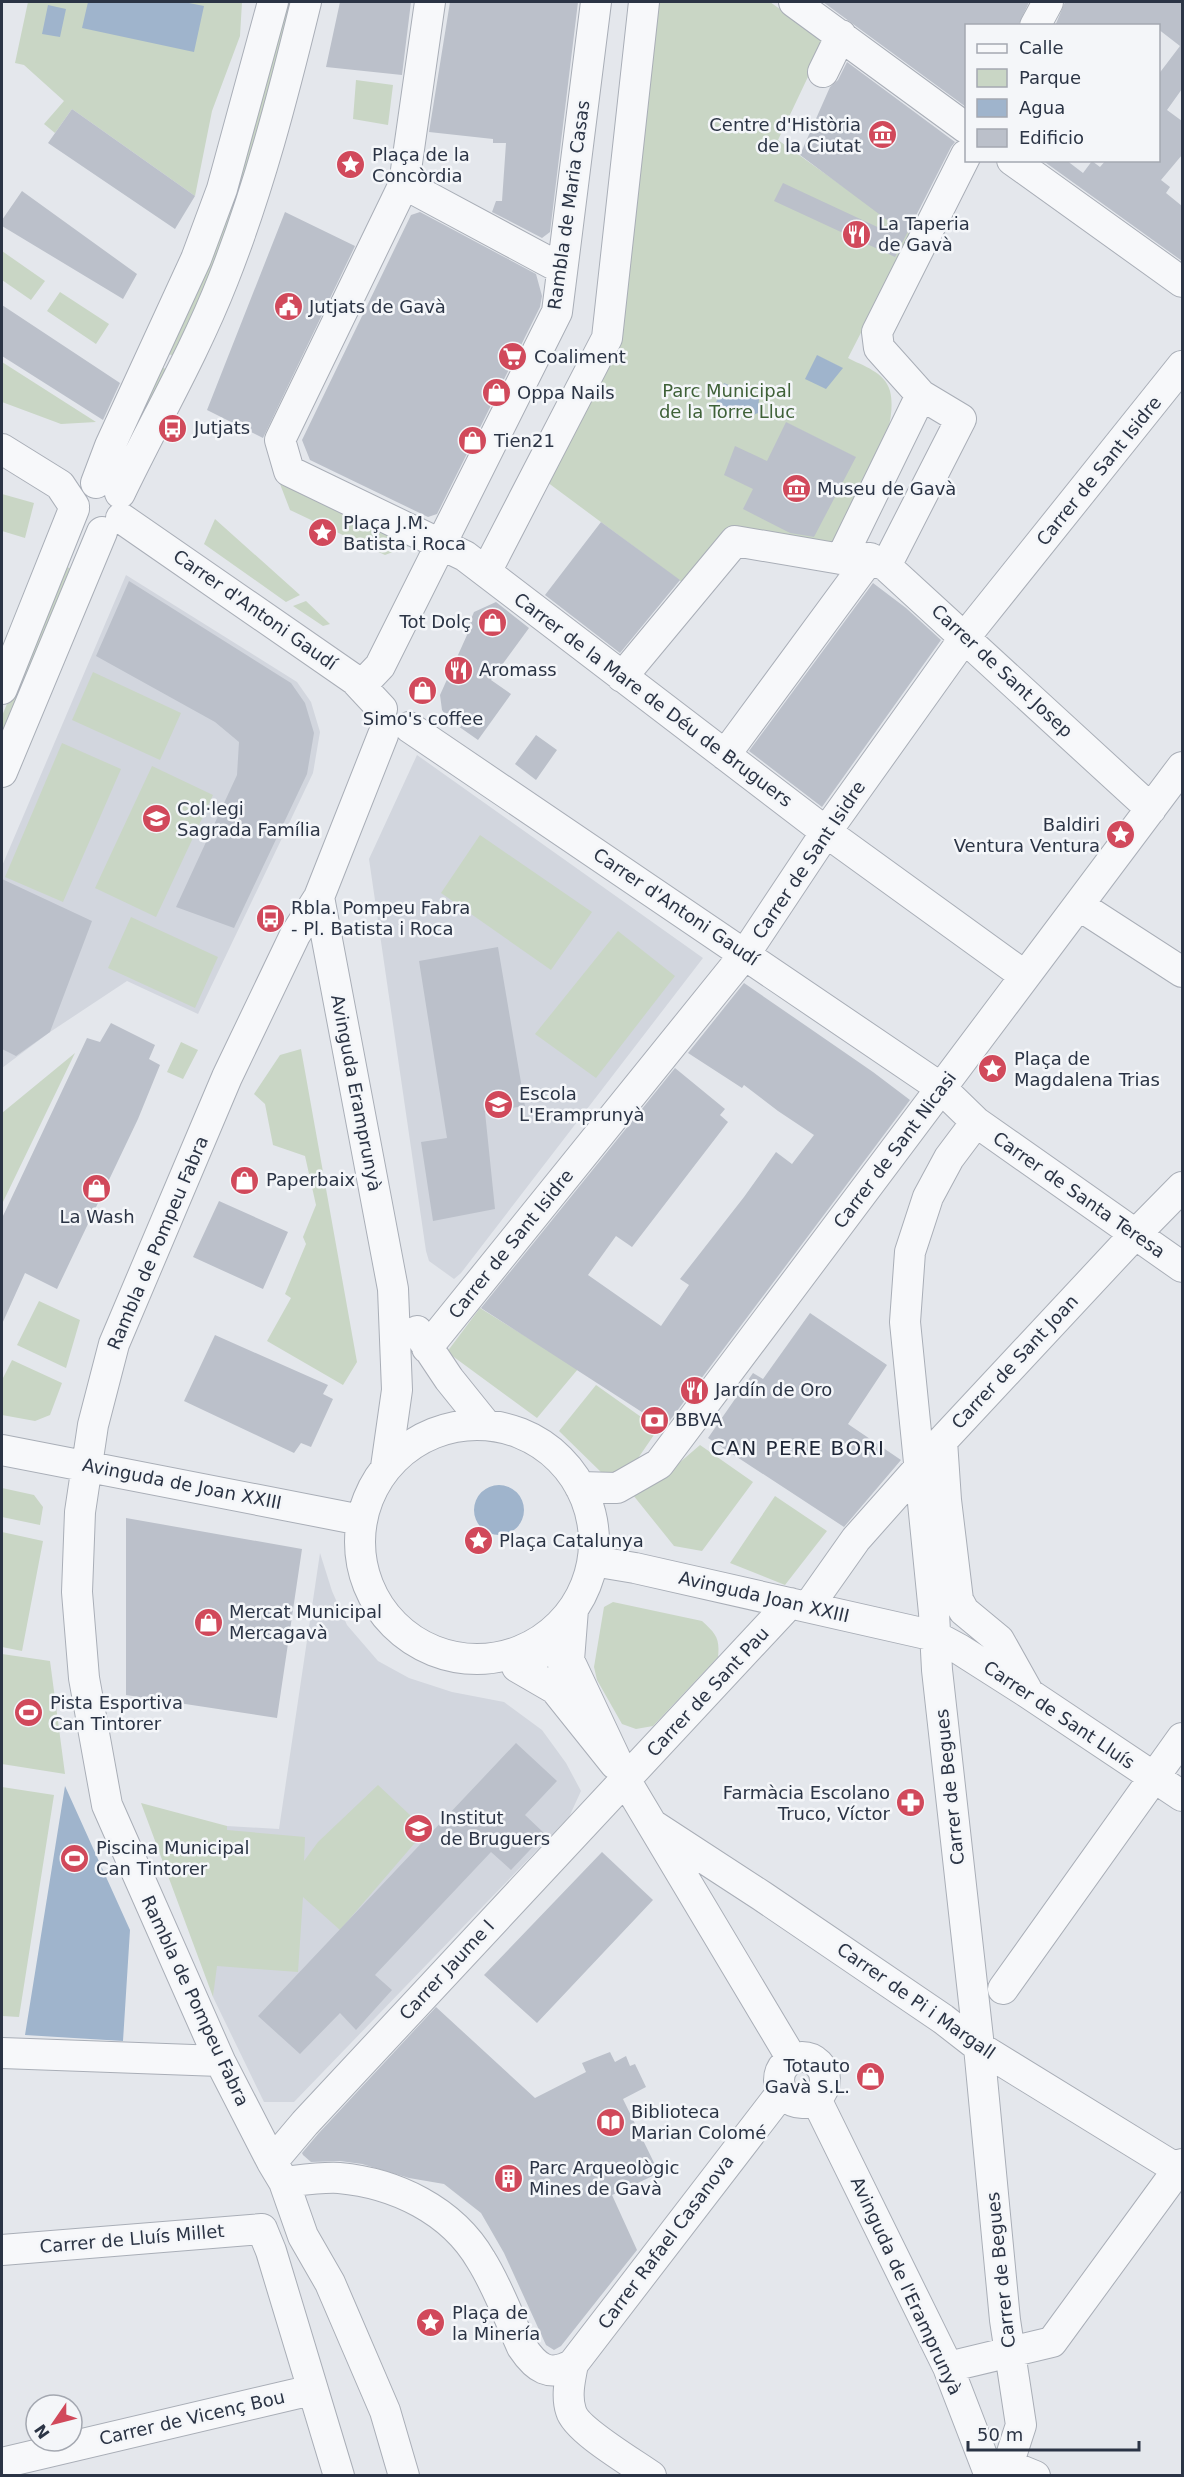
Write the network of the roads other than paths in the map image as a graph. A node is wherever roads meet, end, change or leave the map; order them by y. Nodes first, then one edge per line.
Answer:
1 (273, 2) edge
2 (306, 2) edge
3 (430, 2) edge
4 (596, 2) edge
5 (644, 2) edge
6 (794, 2) edge
7 (1048, 2) edge
8 (1036, 24) edge
9 (841, 35) junction
10 (823, 72) dead end
11 (965, 127) edge
12 (965, 157) edge
13 (1015, 162) edge
14 (404, 184) junction
15 (562, 269) junction
16 (1182, 282) edge
17 (1182, 366) edge
18 (921, 395) junction
19 (2, 449) edge
20 (92, 501) junction
21 (441, 546) junction
22 (866, 561) junction
23 (486, 572) junction
24 (965, 637) junction
25 (622, 677) junction
26 (362, 685) junction
27 (2, 689) edge
28 (391, 724) junction
29 (725, 755) junction
30 (1182, 767) edge
31 (2, 772) edge
32 (1151, 809) junction
33 (826, 832) junction
34 (319, 897) junction
35 (1080, 906) junction
36 (745, 954) junction
37 (1182, 972) edge
38 (1025, 976) junction
39 (941, 1088) junction
40 (976, 1122) junction
41 (1182, 1187) edge
42 (1136, 1235) junction
43 (1182, 1267) edge
44 (393, 1289) junction
45 (427, 1348) junction
46 (486, 1425) junction
47 (2, 1450) edge
48 (88, 1467) junction
49 (386, 1467) junction
50 (920, 1467) junction
51 (580, 1487) junction
52 (361, 1520) junction
53 (593, 1561) junction
54 (799, 1605) junction
55 (573, 1609) junction
56 (935, 1636) junction
57 (473, 1660) junction
58 (1028, 1693) junction
59 (1182, 1738) edge
60 (621, 1773) junction
61 (1155, 1779) junction
62 (1182, 1796) edge
63 (654, 1825) junction
64 (1003, 1989) dead end
65 (979, 2047) junction
66 (2, 2053) edge
67 (792, 2059) junction
68 (220, 2061) junction
69 (782, 2092) junction
70 (816, 2099) junction
71 (1181, 2168) edge
72 (281, 2181) junction
73 (303, 2236) junction
74 (267, 2240) junction
75 (2, 2250) edge
76 (1010, 2352) junction
77 (573, 2364) junction
78 (948, 2367) junction
79 (312, 2390) junction
80 (2, 2463) edge
81 (1012, 2473) edge
82 (339, 2475) edge
83 (404, 2475) edge
84 (651, 2475) edge

1 - 20 street
2 - 20 street
3 - 14 street
4 - 15 street, Rambla de Maria Casas
5 - 23 street
6 - 9 street
7 - 8 street
9 - 10 street
9 - 11 street
12 - 18 street
13 - 16 street
14 - 15 street
14 - 21 street, Carrer de la Mare de Déu de Bruguers
15 - 21 street, Rambla de Maria Casas
17 - 24 street, Carrer de Sant Isidre
18 - 22 street
18 - 22 street
19 - 20 street, Carrer d'Antoni Gaudí
20 - 26 street, Carrer d'Antoni Gaudí
20 - 27 street
20 - 31 street
21 - 23 street, Carrer de la Mare de Déu de Bruguers
21 - 26 street, Rambla de Maria Casas
22 - 24 street, Carrer de Sant Josep
22 - 25 street
22 - 29 street
23 - 25 street, Carrer de la Mare de Déu de Bruguers
24 - 32 street, Carrer de Sant Josep
24 - 33 street, Carrer de Sant Isidre
25 - 29 street, Carrer de la Mare de Déu de Bruguers
26 - 28 street, Carrer d'Antoni Gaudí
28 - 34 street, Rambla de Pompeu Fabra
28 - 36 street, Carrer d'Antoni Gaudí
29 - 33 street, Carrer de la Mare de Déu de Bruguers
30 - 32 street, Carrer de Sant Nicasi
32 - 35 street, Carrer de Sant Nicasi
33 - 36 street, Carrer de Sant Isidre
33 - 38 street, Carrer de la Mare de Déu de Bruguers
34 - 44 street, Avinguda Eramprunyà
34 - 48 street, Rambla de Pompeu Fabra
35 - 37 street
35 - 38 street, Carrer de Sant Nicasi
36 - 39 street, Carrer d'Antoni Gaudí
36 - 45 street, Carrer de Sant Isidre
38 - 39 street, Carrer de Sant Nicasi
39 - 40 street
39 - 51 street, Carrer de Sant Nicasi
40 - 42 street, Carrer de Santa Teresa
40 - 50 street, Carrer de Begues
41 - 42 street, Carrer de Sant Joan
42 - 43 street, Carrer de Santa Teresa
42 - 58 street, Carrer de Sant Joan
44 - 45 street
44 - 49 street
45 - 46 street
46 - 49 street
46 - 51 street
47 - 48 street, Avinguda de Joan XXIII
48 - 52 street, Avinguda de Joan XXIII
48 - 68 street, Rambla de Pompeu Fabra
49 - 52 street
50 - 54 street, Carrer de Sant Pau
50 - 56 street, Carrer de Begues
51 - 53 street
52 - 57 street
53 - 54 street, Avinguda Joan XXIII
53 - 55 street
54 - 56 street, Avinguda Joan XXIII
54 - 60 street, Carrer de Sant Pau
55 - 57 street
55 - 60 street
56 - 58 street, Carrer de Sant Lluís
56 - 65 street, Carrer de Begues
57 - 60 street
58 - 61 street, Carrer de Sant Lluís
59 - 61 street
60 - 63 street
60 - 72 street, Carrer Jaume I
61 - 62 street, Carrer de Sant Lluís
61 - 64 street
63 - 65 street, Carrer de Pi i Margall
63 - 67 street
65 - 71 street, Carrer de Pi i Margall
65 - 76 street, Carrer de Begues
66 - 68 street
67 - 69 street
67 - 70 street
68 - 72 street, Rambla de Pompeu Fabra
69 - 70 street
69 - 77 street, Carrer Rafael Casanova
70 - 78 street, Avinguda de l'Eramprunyà
71 - 76 street
72 - 73 street, Rambla de Pompeu Fabra
72 - 74 street, Carrer Jaume I
72 - 77 street
73 - 74 street
73 - 83 street, Rambla de Pompeu Fabra
74 - 75 street, Carrer de Lluís Millet
74 - 79 street
76 - 78 street
76 - 81 street, Carrer de Begues
77 - 84 street
78 - 81 street
79 - 80 street, Carrer de Vicenç Bou
79 - 82 street

